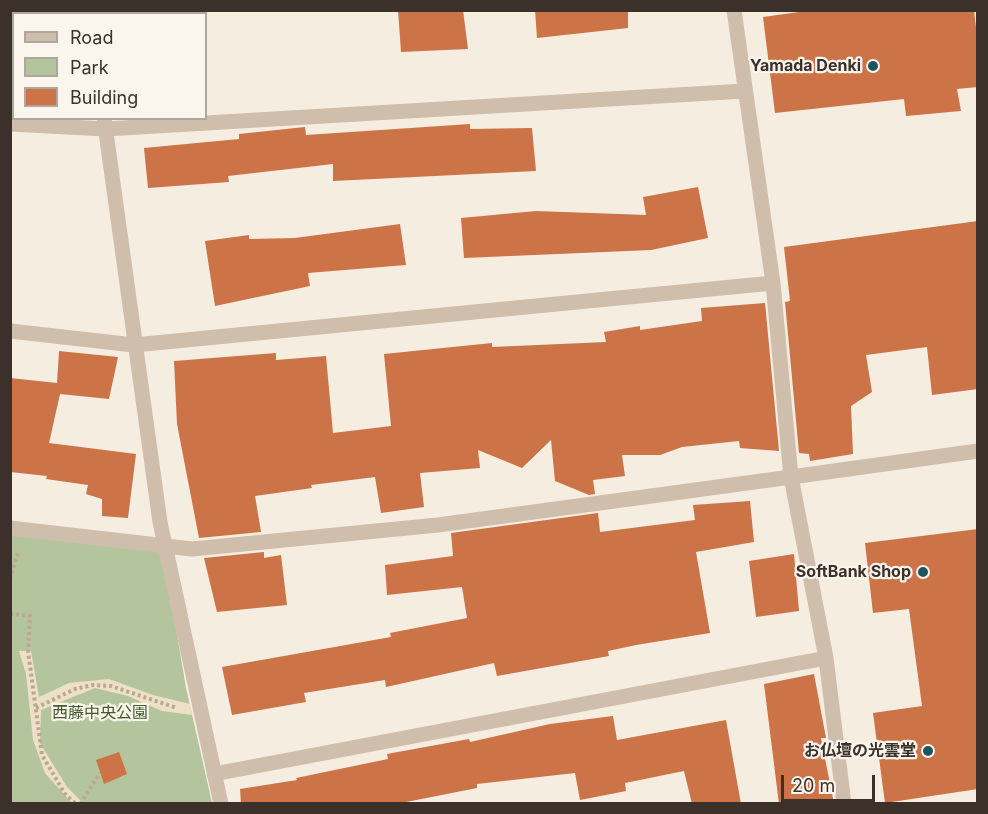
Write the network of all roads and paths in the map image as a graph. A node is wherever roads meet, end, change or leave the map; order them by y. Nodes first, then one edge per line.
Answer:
1 (734, 10) edge
2 (744, 91) junction
3 (207, 119) edge
4 (182, 120) edge
5 (10, 124) edge
6 (105, 124) edge
7 (772, 283) junction
8 (10, 331) edge
9 (134, 345) junction
10 (978, 451) edge
11 (791, 477) junction
12 (10, 528) edge
13 (167, 546) junction
14 (18, 551) dead end
15 (10, 579) edge
16 (10, 614) edge
17 (826, 658) junction
18 (162, 704) dead end
19 (36, 708) junction
20 (100, 773) dead end
21 (214, 774) junction
22 (78, 804) edge
23 (221, 804) edge
24 (844, 804) edge

1 - 2 street
2 - 3 street
2 - 7 street
4 - 6 street
5 - 6 street
6 - 9 street
7 - 9 street
7 - 11 street
8 - 9 street
9 - 13 street
10 - 11 street
11 - 13 street
11 - 17 street
12 - 13 street
13 - 21 street
14 - 15 path
16 - 19 path
17 - 21 street
17 - 24 street
18 - 19 path
19 - 22 path
20 - 22 path
21 - 23 street

